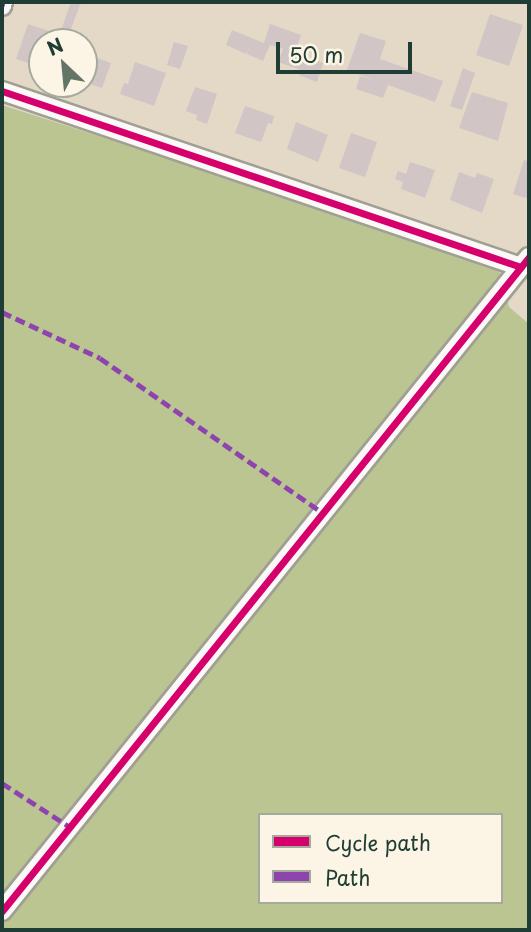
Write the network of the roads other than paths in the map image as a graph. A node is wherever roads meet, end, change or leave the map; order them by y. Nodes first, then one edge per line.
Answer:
1 (2, 91) edge
2 (525, 262) edge
3 (2, 911) edge

1 - 2 street
2 - 3 street

